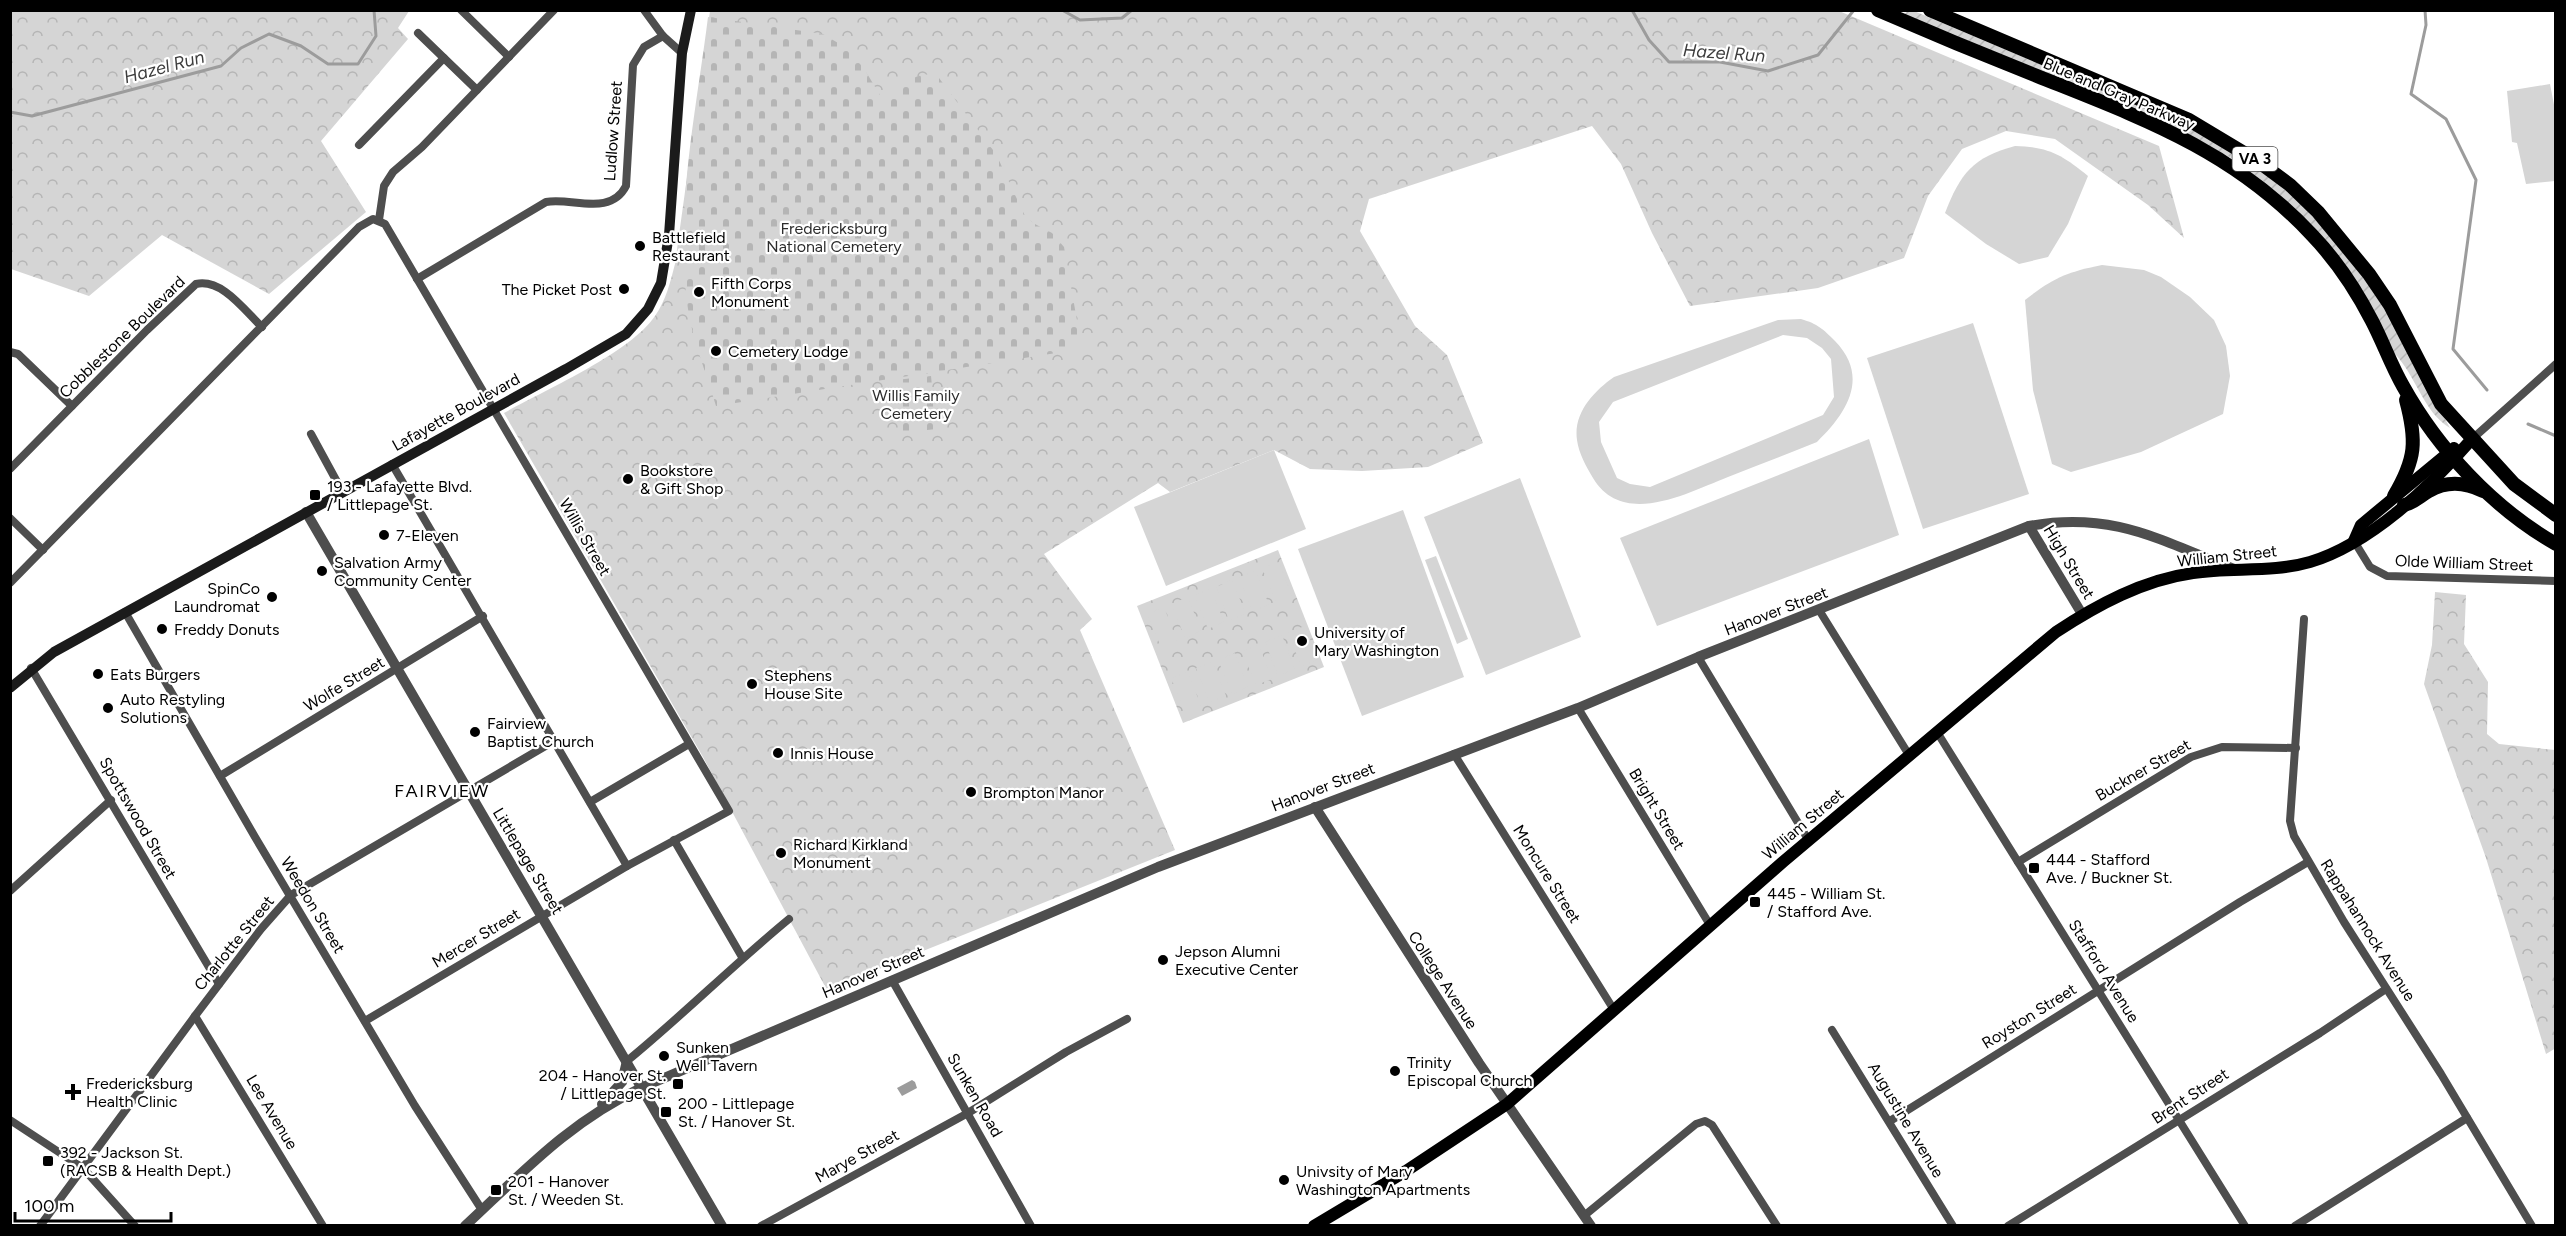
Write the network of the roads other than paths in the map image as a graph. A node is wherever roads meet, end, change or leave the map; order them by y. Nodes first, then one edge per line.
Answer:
1 (461, 10) edge
2 (554, 10) edge
3 (644, 10) edge
4 (691, 10) edge
5 (1878, 10) edge
6 (1930, 10) edge
7 (418, 33) dead end
8 (663, 36) junction
9 (682, 53) junction
10 (509, 57) junction
11 (444, 58) junction
12 (477, 90) junction
13 (359, 145) dead end
14 (379, 220) junction
15 (417, 279) junction
16 (262, 327) junction
17 (10, 352) edge
18 (2556, 364) edge
19 (2402, 384) junction
20 (72, 406) junction
21 (492, 408) junction
22 (311, 434) dead end
23 (2471, 440) junction
24 (2452, 454) junction
25 (392, 464) junction
26 (10, 469) edge
27 (342, 491) junction
28 (2490, 494) junction
29 (2399, 501) junction
30 (306, 512) junction
31 (2556, 515) edge
32 (10, 518) edge
33 (2029, 526) junction
34 (2354, 541) junction
35 (2556, 544) edge
36 (43, 550) junction
37 (2237, 570) junction
38 (2556, 580) edge
39 (10, 583) edge
40 (1819, 610) junction
41 (125, 612) junction
42 (2082, 614) junction
43 (483, 616) junction
44 (2304, 618) dead end
45 (1698, 657) junction
46 (32, 668) junction
47 (397, 669) junction
48 (10, 688) edge
49 (1578, 708) junction
50 (1937, 732) junction
51 (554, 741) junction
52 (689, 744) junction
53 (2296, 748) junction
54 (1454, 754) junction
55 (1909, 755) junction
56 (220, 776) junction
57 (469, 791) junction
58 (111, 800) junction
59 (590, 802) junction
60 (1315, 807) junction
61 (729, 810) joint
62 (674, 840) junction
63 (1809, 841) junction
64 (2018, 862) junction
65 (2308, 862) junction
66 (627, 866) junction
67 (10, 891) edge
68 (291, 895) junction
69 (543, 915) junction
70 (789, 919) dead end
71 (1710, 925) junction
72 (742, 957) junction
73 (892, 981) junction
74 (219, 984) junction
75 (2386, 989) junction
76 (2098, 991) junction
77 (1614, 1010) junction
78 (195, 1016) junction
79 (1127, 1019) dead end
80 (365, 1021) junction
81 (1832, 1030) dead end
82 (627, 1061) junction
83 (643, 1087) junction
84 (1507, 1104) junction
85 (968, 1113) junction
86 (592, 1115) junction
87 (2467, 1118) junction
88 (10, 1120) edge
89 (2179, 1120) junction
90 (1890, 1121) junction
91 (83, 1168) junction
92 (482, 1210) junction
93 (1585, 1215) junction
94 (40, 1226) edge
95 (135, 1226) edge
96 (322, 1226) edge
97 (465, 1226) edge
98 (722, 1226) edge
99 (761, 1226) edge
100 (1031, 1226) edge
101 (1314, 1226) edge
102 (1591, 1226) edge
103 (1777, 1226) edge
104 (1953, 1226) edge
105 (2008, 1226) edge
106 (2245, 1226) edge
107 (2295, 1226) edge
108 (2532, 1226) edge

1 - 10 street
2 - 10 street
3 - 8 street
4 - 9 main road, Lafayette Boulevard
5 - 19 highway, Blue and Gray Parkway / VA 3
6 - 23 highway, Blue and Gray Parkway / VA 3
7 - 11 street
8 - 9 street
8 - 15 street, Ludlow Street
9 - 21 main road, Lafayette Boulevard
10 - 12 street
11 - 12 street
11 - 13 street
12 - 14 street
14 - 15 street, Willis Street
14 - 16 street
15 - 21 street, Willis Street
16 - 20 street, Cobblestone Boulevard
16 - 36 street
17 - 20 street
18 - 23 street
19 - 24 highway, Blue and Gray Parkway / VA 3
19 - 29 highway
20 - 26 street, Cobblestone Boulevard
21 - 25 main road, Lafayette Boulevard
21 - 52 street, Willis Street
22 - 27 street
23 - 24 main road, William Street
23 - 31 highway, VA 3
24 - 28 highway, VA 3
24 - 29 main road, William Street
25 - 27 main road, Lafayette Boulevard
25 - 43 street
27 - 30 main road, Lafayette Boulevard
28 - 29 highway
28 - 35 highway, VA 3
29 - 34 main road, William Street
30 - 41 main road, Lafayette Boulevard
30 - 47 street, Littlepage Street
32 - 36 street
33 - 37 street, Hanover Street
33 - 40 street, Hanover Street
33 - 42 street, High Street
34 - 37 main road, William Street
34 - 38 street, Olde William Street
36 - 39 street
37 - 42 main road, William Street
40 - 45 street, Hanover Street
40 - 55 street
41 - 46 main road, Lafayette Boulevard
41 - 56 street, Weedon Street
42 - 50 main road, William Street
43 - 47 street, Wolfe Street
43 - 51 street
44 - 53 street, Rappahannock Avenue
45 - 49 street, Hanover Street
45 - 63 street
46 - 48 main road, Lafayette Boulevard
46 - 58 street, Spottswood Street
47 - 56 street, Wolfe Street
47 - 57 street, Littlepage Street
49 - 54 street, Hanover Street
49 - 71 street, Bright Street
50 - 55 main road, William Street
50 - 64 street, Stafford Avenue
51 - 57 street, Charlotte Street
51 - 59 street
52 - 59 street
52 - 61 street, Willis Street
53 - 64 street, Buckner Street
53 - 65 street, Rappahannock Avenue
54 - 60 street, Hanover Street
54 - 77 street, Moncure Street
55 - 63 main road, William Street
56 - 68 street, Weedon Street
57 - 68 street, Charlotte Street
57 - 69 street, Littlepage Street
58 - 67 street
58 - 74 street, Spottswood Street
59 - 66 street
60 - 73 street, Hanover Street
60 - 84 street, College Avenue
61 - 62 street, Mercer Street
62 - 66 street, Mercer Street
62 - 72 street
63 - 71 main road, William Street
64 - 76 street, Stafford Avenue
65 - 75 street, Rappahannock Avenue
65 - 76 street, Royston Street
66 - 69 street, Mercer Street
68 - 74 street, Charlotte Street
68 - 80 street, Weedon Street
69 - 80 street, Mercer Street
69 - 82 street, Littlepage Street
70 - 72 street
71 - 77 main road, William Street
72 - 82 street
73 - 83 street, Hanover Street
73 - 85 street, Sunken Road
74 - 78 street, Charlotte Street
75 - 87 street, Rappahannock Avenue
75 - 89 street, Brent Street
76 - 89 street, Stafford Avenue
76 - 90 street, Royston Street
77 - 84 main road, William Street
78 - 91 street, Charlotte Street
78 - 96 street, Lee Avenue
79 - 85 street, Marye Street
80 - 92 street, Weedon Street
81 - 90 street, Augustine Avenue
82 - 83 street, Littlepage Street
82 - 86 street
83 - 86 street, Hanover Street
83 - 98 street, Littlepage Street
84 - 93 street, College Avenue
84 - 101 main road, William Street
85 - 99 street, Marye Street
85 - 100 street, Sunken Road
86 - 92 street, Hanover Street
87 - 107 street
87 - 108 street, Rappahannock Avenue
88 - 91 street
89 - 105 street, Brent Street
89 - 106 street, Stafford Avenue
90 - 104 street, Augustine Avenue
91 - 94 street, Charlotte Street
91 - 95 street
92 - 97 street, Hanover Street
93 - 102 street, College Avenue
93 - 103 street

